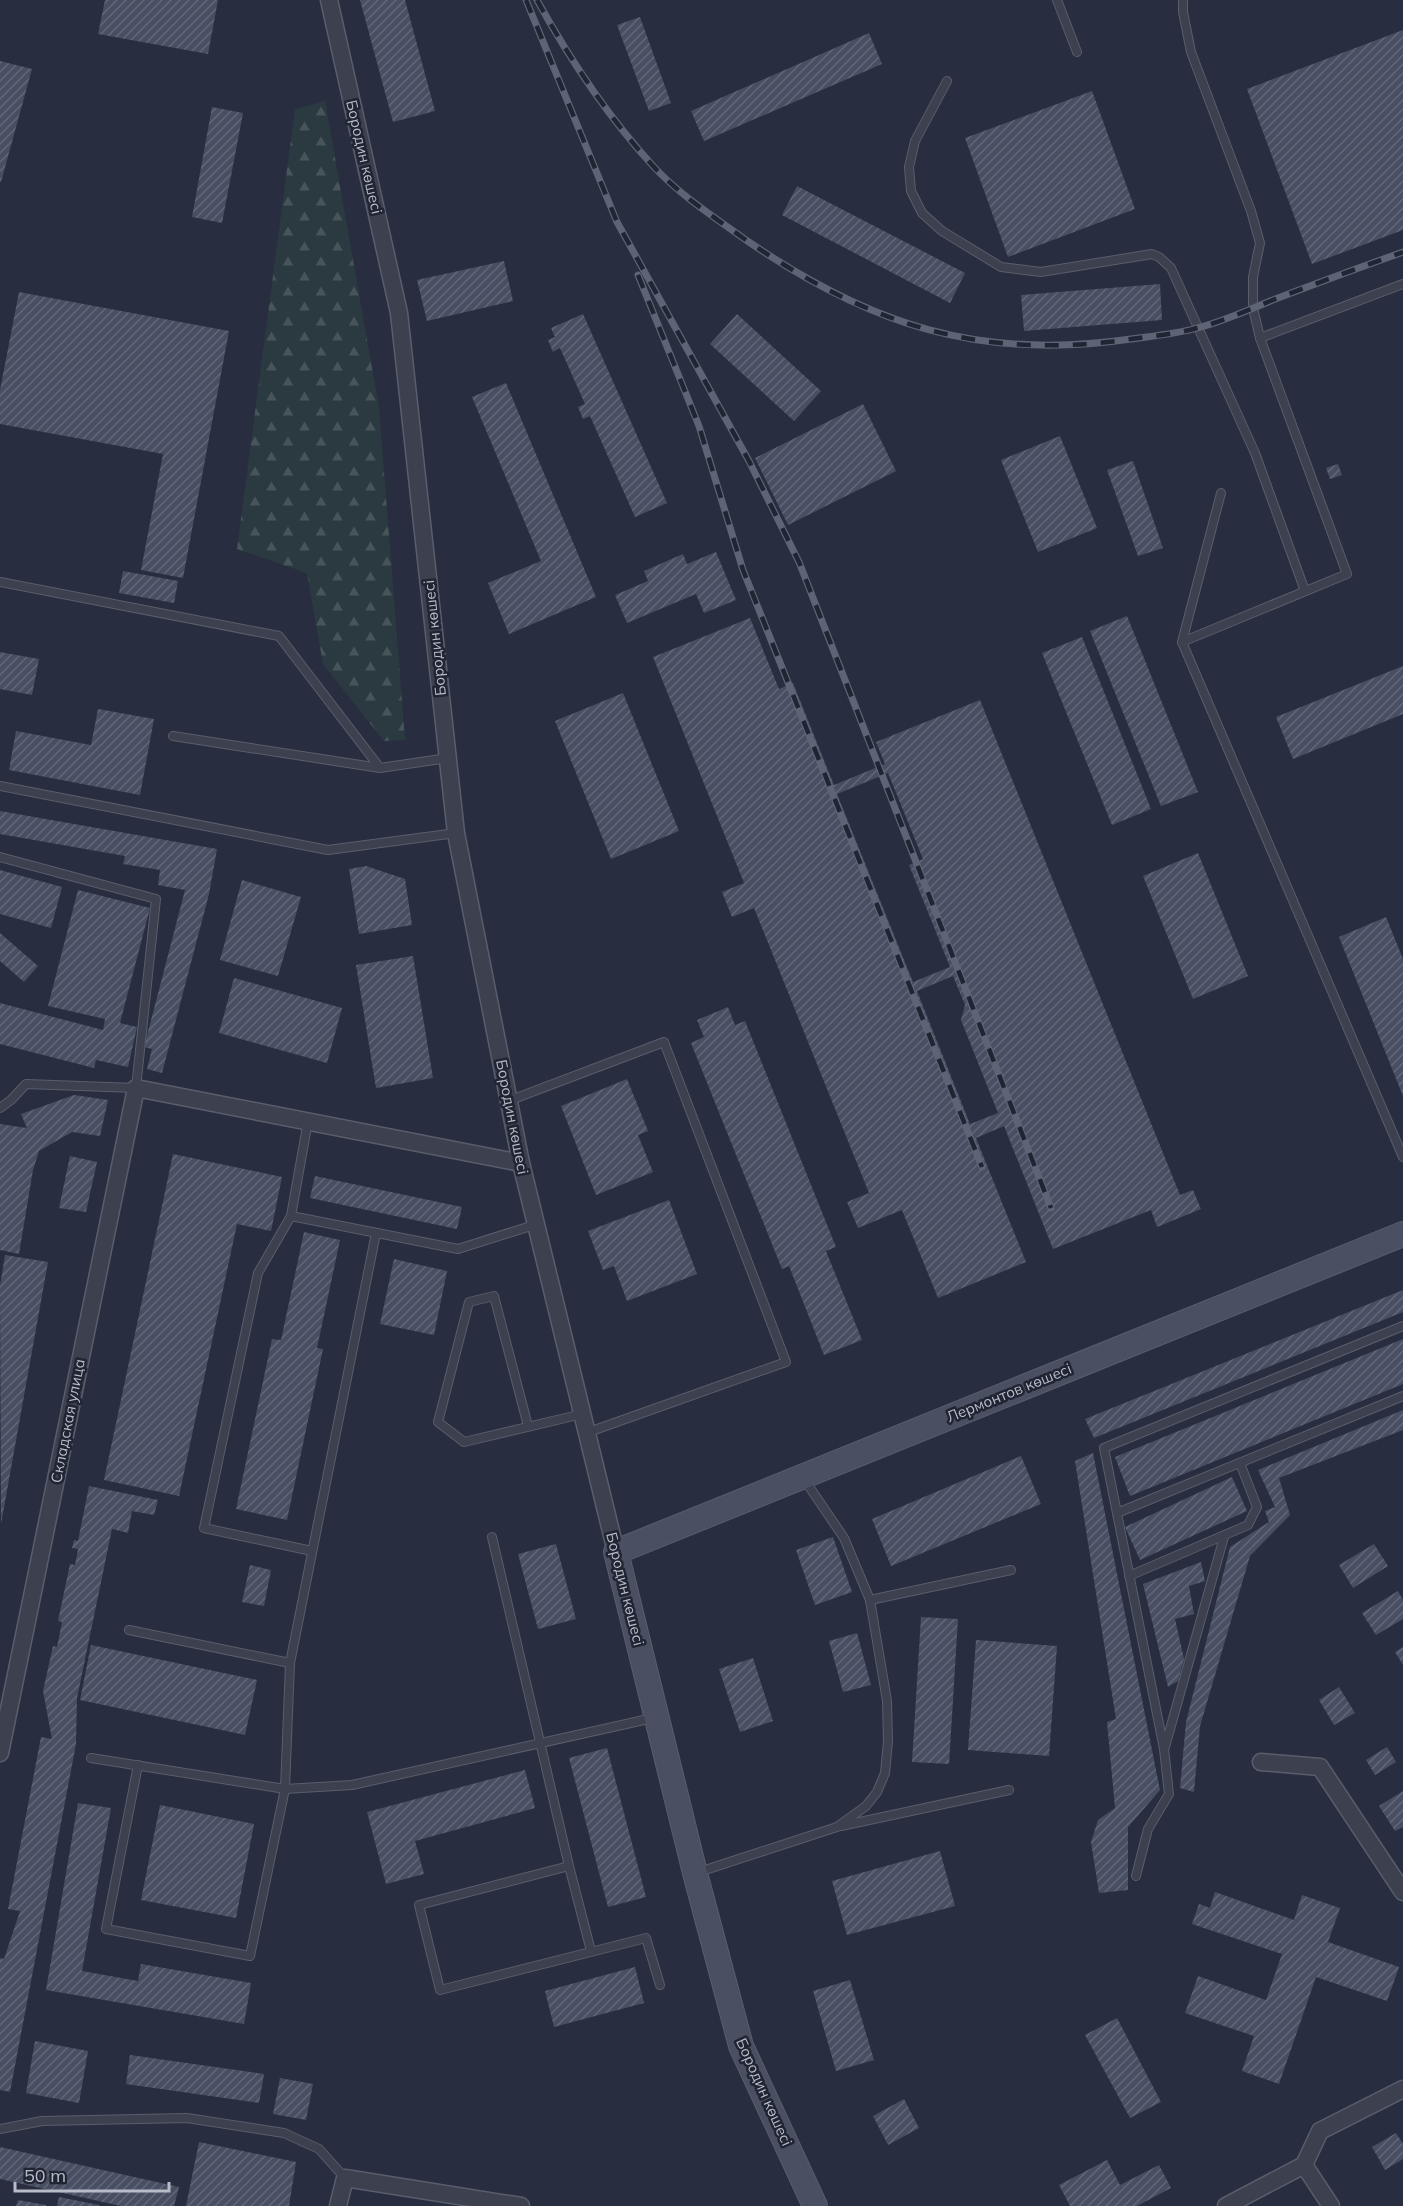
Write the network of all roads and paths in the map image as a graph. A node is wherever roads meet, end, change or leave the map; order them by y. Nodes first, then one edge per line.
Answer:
1 (329, 0) edge
2 (1057, 0) edge
3 (1183, 0) edge
4 (1077, 52) dead end
5 (947, 81) dead end
6 (1403, 284) edge
7 (1260, 338) junction
8 (1221, 493) dead end
9 (0, 582) edge
10 (1305, 591) junction
11 (1182, 642) junction
12 (173, 736) dead end
13 (448, 758) junction
14 (380, 768) junction
15 (0, 786) edge
16 (456, 833) junction
17 (0, 857) edge
18 (136, 1088) junction
19 (0, 1097) edge
20 (11, 1100) junction
21 (508, 1101) junction
22 (0, 1108) edge
23 (308, 1121) junction
24 (1403, 1157) edge
25 (520, 1163) junction
26 (291, 1216) junction
27 (534, 1225) junction
28 (376, 1233) junction
29 (1403, 1234) edge
30 (1403, 1326) edge
31 (1403, 1396) edge
32 (582, 1414) junction
33 (528, 1426) junction
34 (586, 1433) junction
35 (1240, 1463) junction
36 (802, 1477) junction
37 (1117, 1513) junction
38 (492, 1537) dead end
39 (1224, 1537) junction
40 (312, 1551) junction
41 (616, 1552) junction
42 (1011, 1570) dead end
43 (1129, 1576) junction
44 (870, 1600) junction
45 (129, 1630) dead end
46 (290, 1663) junction
47 (5, 1705) edge
48 (657, 1718) junction
49 (540, 1743) junction
50 (1164, 1749) junction
51 (0, 1754) edge
52 (91, 1758) dead end
53 (1261, 1762) dead end
54 (138, 1766) junction
55 (285, 1789) junction
56 (1009, 1790) dead end
57 (837, 1827) junction
58 (569, 1866) junction
59 (695, 1873) junction
60 (1136, 1876) dead end
61 (1403, 1892) edge
62 (591, 1951) junction
63 (660, 1986) dead end
64 (1403, 2089) edge
65 (0, 2129) edge
66 (1304, 2165) junction
67 (345, 2178) junction
68 (338, 2206) edge
69 (521, 2206) edge
70 (815, 2206) edge
71 (1226, 2206) edge
72 (1331, 2206) edge

1 - 13 street, Бородин көшесі
2 - 4 lane
3 - 7 lane
5 - 10 lane
6 - 7 lane
7 - 10 lane
8 - 11 lane
9 - 14 lane
10 - 11 lane
11 - 24 lane
12 - 14 lane
13 - 14 lane
13 - 16 street, Бородин көшесі
15 - 16 lane
16 - 21 street, Бородин көшесі
17 - 18 lane
18 - 20 lane
18 - 23 street
18 - 47 street, Складская улица
19 - 20 lane
20 - 22 lane
21 - 25 street, Бородин көшесі
21 - 34 lane
23 - 25 street
23 - 26 lane
25 - 27 street, Бородин көшесі
26 - 28 lane
26 - 40 lane
27 - 28 lane
27 - 32 street, Бородин көшесі
28 - 40 lane
29 - 36 street, Лермонтов көшесі
30 - 37 lane
31 - 35 lane
32 - 33 lane
32 - 34 street, Бородин көшесі
33 - 33 lane
34 - 41 street, Бородин көшесі
35 - 37 lane
35 - 39 lane
36 - 41 street, Лермонтов көшесі
36 - 44 lane
37 - 43 lane
38 - 49 lane
39 - 43 lane
39 - 50 lane
40 - 46 lane
41 - 48 street, Бородин көшесі
42 - 44 lane
43 - 50 lane
44 - 57 lane
45 - 46 lane
46 - 55 lane
47 - 51 street, Складская улица
48 - 49 lane
48 - 59 street, Бородин көшесі
49 - 55 lane
49 - 58 lane
50 - 60 lane
52 - 54 lane
53 - 61 street
54 - 55 lane
54 - 55 lane
56 - 57 lane
57 - 59 lane
58 - 62 lane
58 - 62 lane
59 - 70 street, Бородин көшесі
62 - 63 lane
64 - 66 street
65 - 67 lane
66 - 71 street
66 - 72 street
67 - 68 street
67 - 69 street

